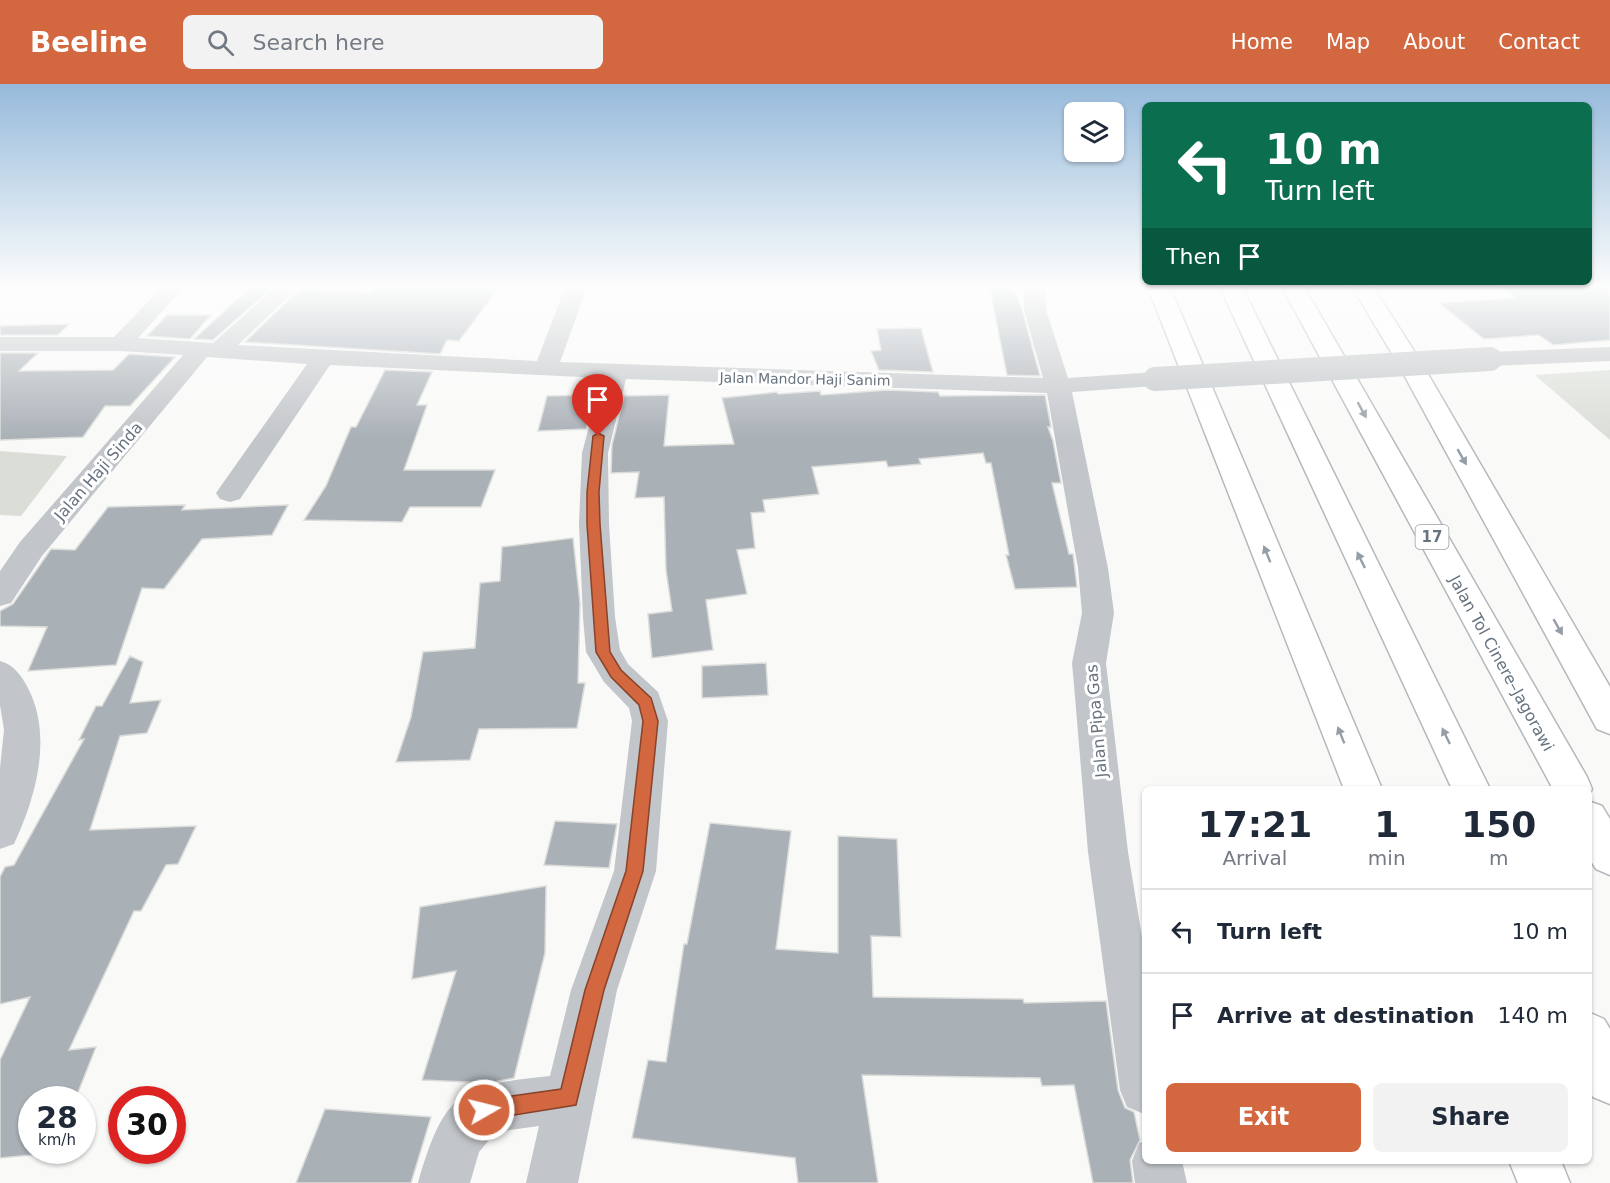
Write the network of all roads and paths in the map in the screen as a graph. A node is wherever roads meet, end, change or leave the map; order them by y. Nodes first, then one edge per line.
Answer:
1 (127, 336) edge
2 (227, 336) edge
3 (558, 336) edge
4 (1043, 336) edge
5 (1179, 336) edge
6 (1255, 336) edge
7 (1320, 336) edge
8 (1393, 336) edge
9 (0, 344) edge
10 (120, 344) junction
11 (209, 351) junction
12 (1610, 354) edge
13 (323, 358) junction
14 (545, 370) junction
15 (615, 373) junction
16 (1058, 386) junction
17 (230, 493) dead end
18 (0, 595) edge
19 (0, 674) edge
20 (1610, 719) edge
21 (1362, 786) edge
22 (1470, 786) edge
23 (1570, 786) edge
24 (1592, 825) edge
25 (0, 831) edge
26 (1610, 856) edge
27 (1592, 1043) edge
28 (1142, 1077) edge
29 (1610, 1080) edge
30 (569, 1098) junction
31 (1158, 1164) edge
32 (1535, 1164) edge
33 (444, 1183) edge
34 (552, 1183) edge
35 (1161, 1183) edge
36 (1544, 1183) edge

1 - 10 street
2 - 11 street, Jalan Haji Sinda
3 - 14 street
4 - 16 street, Jalan Pipa Gas
21 -> 5 highway
22 -> 6 highway
7 -> 23 highway, Jalan Tol Cinere–Jagorawi / 17
8 -> 20 highway
9 - 10 street, Jalan Mandor Haji Sanim
10 - 11 street, Jalan Mandor Haji Sanim
11 - 13 street, Jalan Mandor Haji Sanim
11 - 18 street, Jalan Haji Sinda
12 - 16 street, Jalan Mandor Haji Sanim, bridge
13 - 14 street, Jalan Mandor Haji Sanim
13 - 17 street
14 - 15 street, Jalan Mandor Haji Sanim
15 - 16 street, Jalan Mandor Haji Sanim
15 - 30 street
16 - 28 street, Jalan Pipa Gas
19 - 25 street
24 - 26 highway
27 - 29 highway
30 - 33 street
30 - 34 street
31 - 35 street
32 - 36 highway

